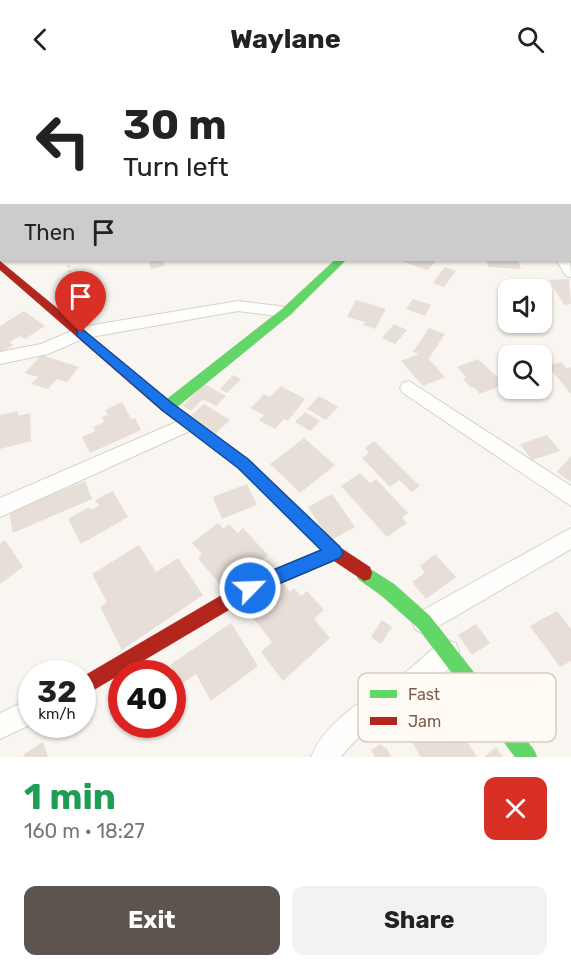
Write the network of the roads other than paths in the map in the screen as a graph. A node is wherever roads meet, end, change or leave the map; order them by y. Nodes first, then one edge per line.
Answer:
1 (340, 261) edge
2 (0, 264) edge
3 (286, 312) junction
4 (81, 333) junction
5 (0, 357) edge
6 (408, 388) dead end
7 (167, 406) junction
8 (188, 424) junction
9 (571, 497) edge
10 (0, 508) edge
11 (571, 538) edge
12 (335, 553) junction
13 (424, 622) junction
14 (447, 652) junction
15 (424, 673) edge
16 (463, 673) edge
17 (96, 680) edge
18 (18, 718) edge
19 (358, 720) edge
20 (0, 726) edge
21 (516, 742) edge
22 (324, 757) edge
23 (527, 757) edge

1 - 3 street
2 - 4 street
3 - 4 street
3 - 7 street
4 - 5 street
4 - 7 street
6 - 9 street
7 - 8 street
8 - 10 street
8 - 12 street
11 - 13 street
12 - 13 street
12 - 17 street
13 - 14 street
14 - 15 street
14 - 16 street
18 - 20 street
19 - 22 street
21 - 23 street

